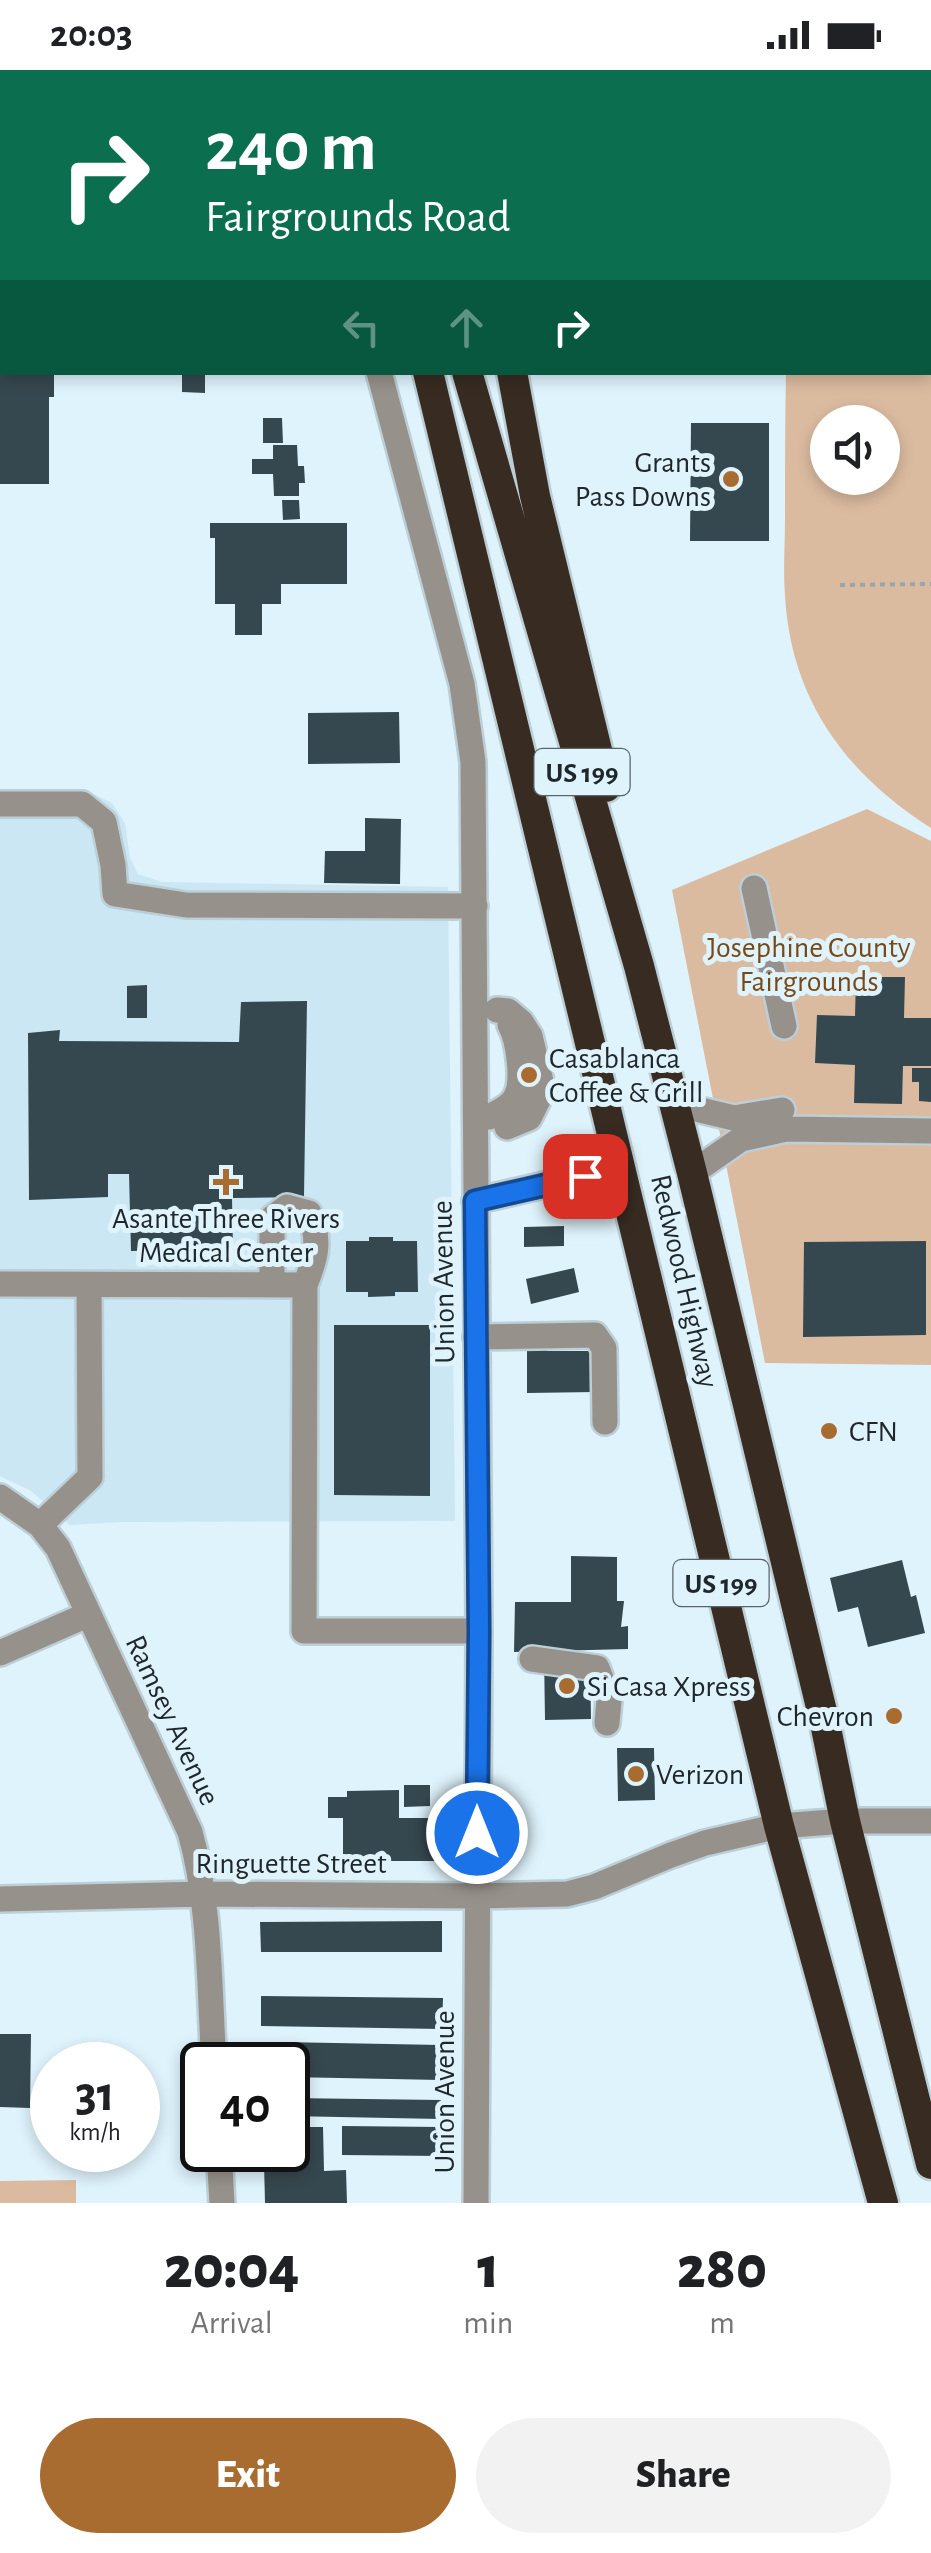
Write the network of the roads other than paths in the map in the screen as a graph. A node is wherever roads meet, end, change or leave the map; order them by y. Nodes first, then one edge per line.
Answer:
1 (381, 375) edge
2 (429, 375) edge
3 (467, 375) edge
4 (513, 375) edge
5 (0, 804) edge
6 (754, 888) dead end
7 (475, 906) junction
8 (638, 966) junction
9 (784, 1026) dead end
10 (675, 1104) junction
11 (784, 1119) junction
12 (931, 1132) edge
13 (622, 1168) junction
14 (692, 1173) junction
15 (475, 1201) junction
16 (0, 1284) edge
17 (89, 1284) junction
18 (272, 1285) junction
19 (305, 1285) junction
20 (476, 1337) junction
21 (605, 1422) dead end
22 (0, 1497) edge
23 (40, 1525) junction
24 (88, 1615) junction
25 (479, 1631) junction
26 (0, 1653) edge
27 (532, 1659) dead end
28 (607, 1723) dead end
29 (845, 1820) junction
30 (931, 1821) edge
31 (779, 1826) junction
32 (204, 1894) junction
33 (477, 1896) junction
34 (0, 1900) edge
35 (213, 2042) edge
36 (931, 2164) edge
37 (220, 2172) edge
38 (222, 2203) edge
39 (476, 2203) edge
40 (883, 2203) edge

1 - 7 street, Union Avenue
2 - 13 highway, Redwood Highway / US 199
3 - 8 highway, Redwood Highway / US 199
4 - 8 highway
5 - 7 street
6 - 9 street
7 - 15 street, Union Avenue
8 - 10 highway, Redwood Highway / US 199
10 - 11 street
10 - 14 highway, Redwood Highway / US 199
11 - 12 street
11 - 14 street
13 - 15 street
13 - 31 highway, Redwood Highway / US 199
14 - 29 highway, Redwood Highway / US 199
15 - 20 street, Union Avenue
16 - 17 street
17 - 18 street
17 - 23 street
18 - 19 street
18 - 19 street
19 - 25 street
20 - 21 street
20 - 25 street, Union Avenue
22 - 23 street, Ramsey Avenue
23 - 24 street, Ramsey Avenue
24 - 26 street
24 - 32 street, Ramsey Avenue
25 - 33 street, Union Avenue
27 - 28 street
29 - 30 street, Ringuette Street
29 - 31 street, Ringuette Street
29 - 36 highway, Redwood Highway / US 199
31 - 33 street, Ringuette Street
31 - 40 highway, Redwood Highway / US 199
32 - 33 street, Ringuette Street
32 - 34 street, Ringuette Street
32 - 35 street, Ramsey Avenue
33 - 39 street, Union Avenue
37 - 38 street

